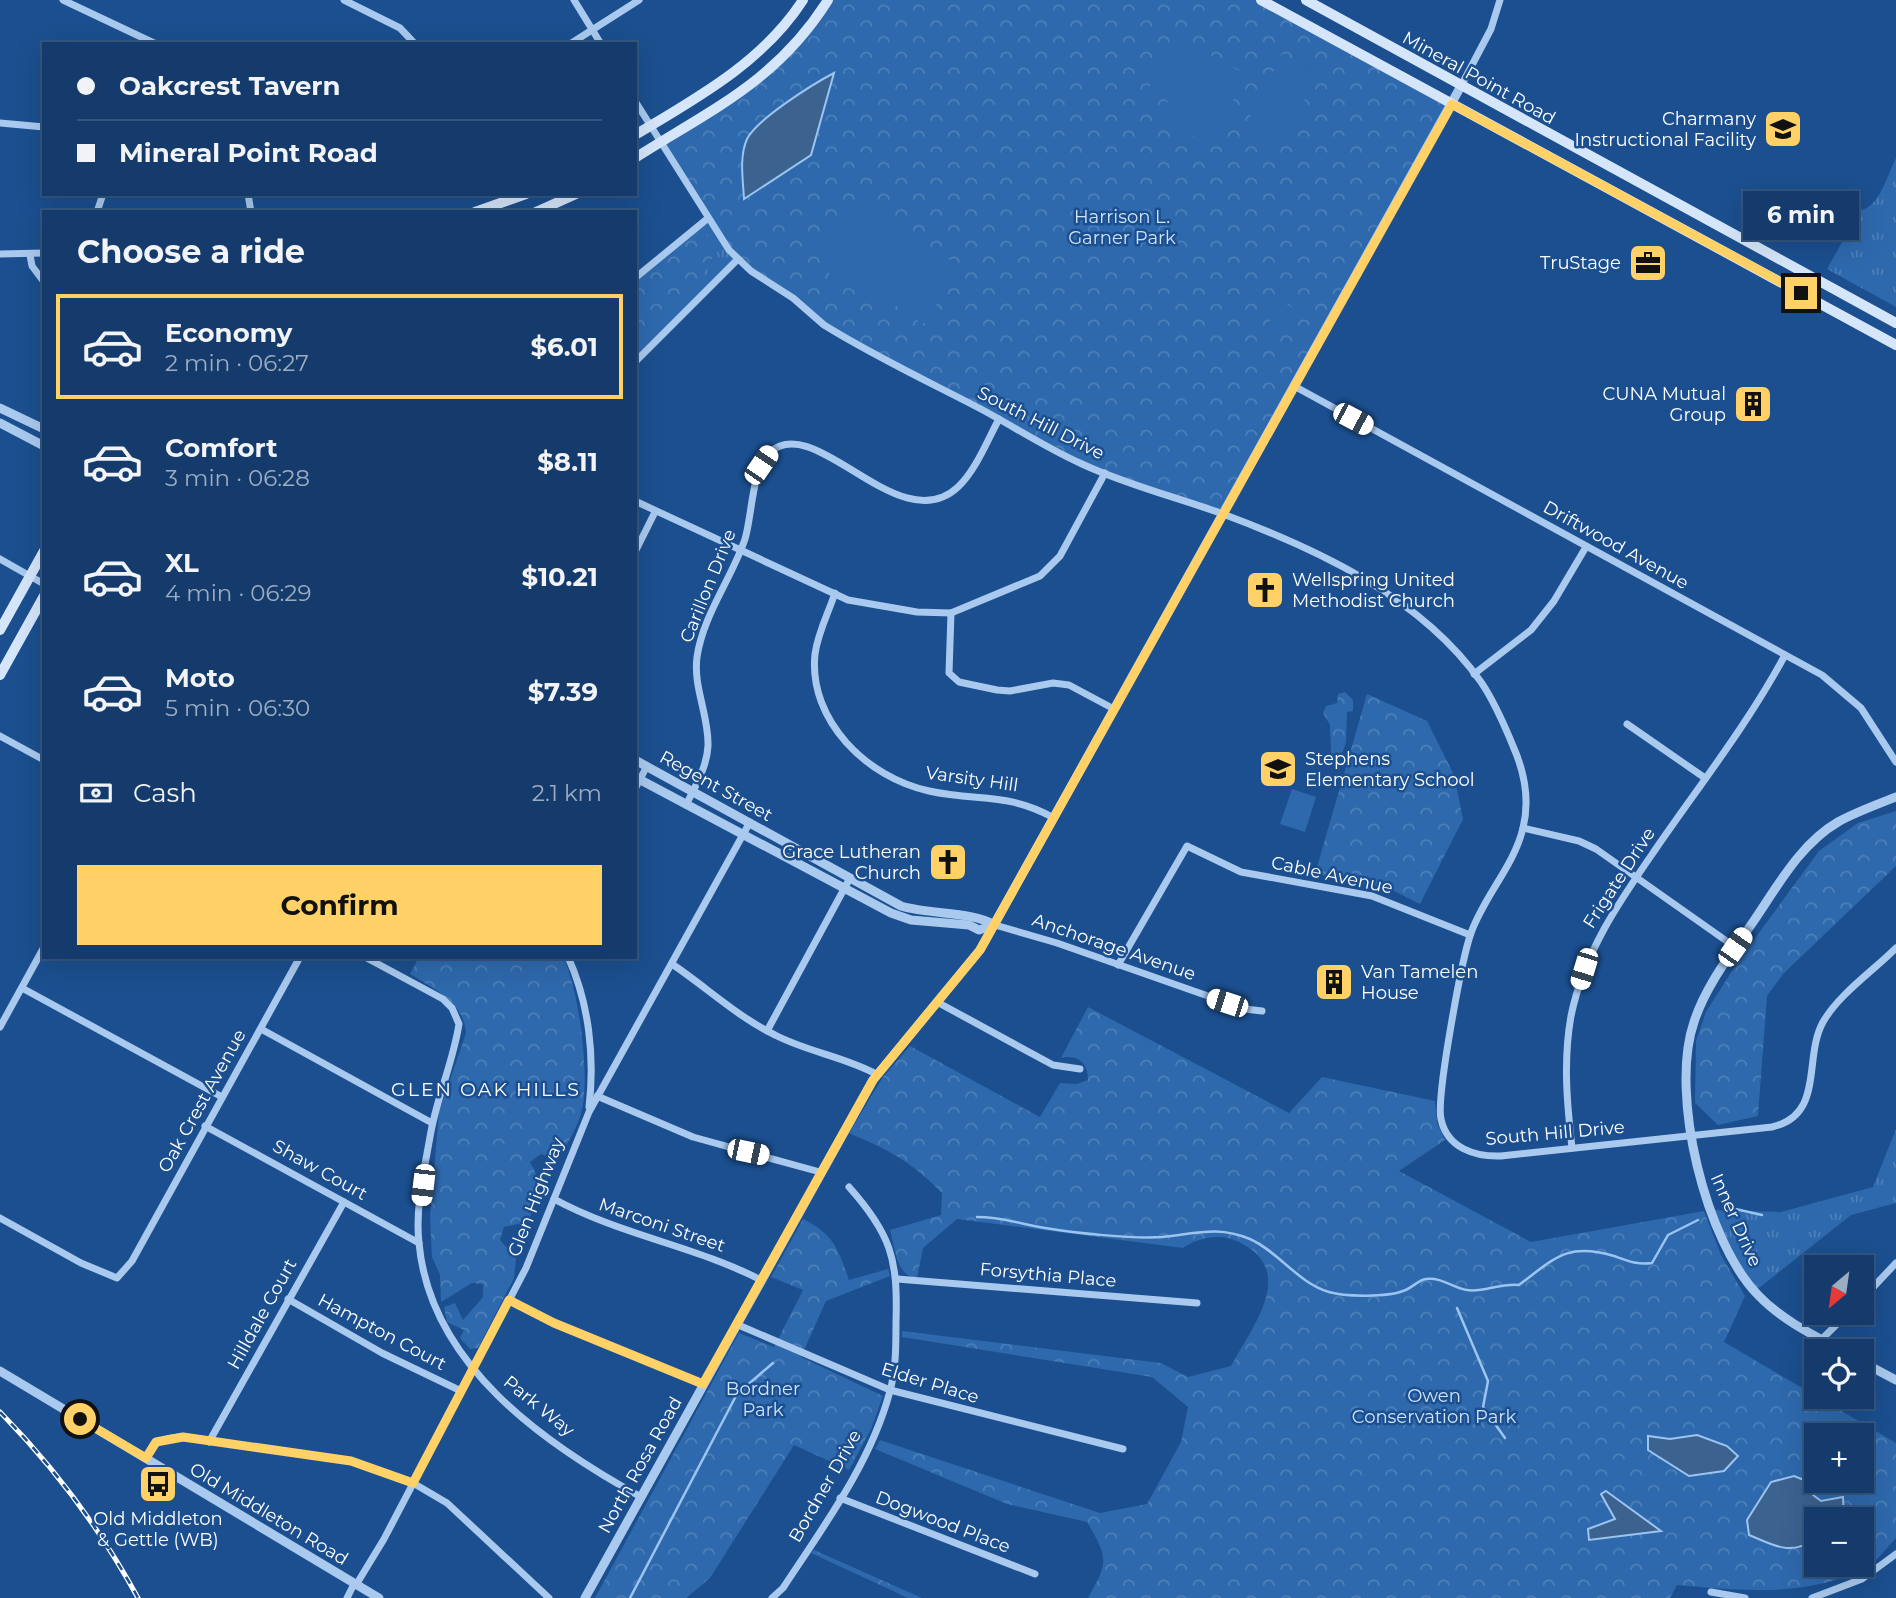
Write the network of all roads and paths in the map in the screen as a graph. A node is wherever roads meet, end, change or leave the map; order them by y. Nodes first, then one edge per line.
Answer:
1 (63, 0) edge
2 (344, 0) edge
3 (574, 0) edge
4 (639, 0) edge
5 (803, 0) edge
6 (828, 0) edge
7 (1261, 0) edge
8 (1306, 0) edge
9 (1500, 0) edge
10 (593, 29) junction
11 (138, 35) junction
12 (135, 42) edge
13 (152, 42) edge
14 (413, 42) edge
15 (573, 42) edge
16 (600, 42) edge
17 (1461, 86) junction
18 (637, 104) edge
19 (1452, 104) junction
20 (0, 123) edge
21 (650, 126) junction
22 (42, 127) edge
23 (637, 134) edge
24 (660, 142) junction
25 (637, 157) edge
26 (520, 196) edge
27 (572, 196) edge
28 (480, 210) edge
29 (540, 210) edge
30 (707, 219) junction
31 (42, 253) edge
32 (0, 254) edge
33 (30, 255) junction
34 (738, 259) junction
35 (637, 276) edge
36 (42, 281) edge
37 (1896, 323) edge
38 (1896, 345) edge
39 (637, 360) edge
40 (1294, 386) junction
41 (0, 408) edge
42 (999, 419) junction
43 (0, 424) edge
44 (42, 428) edge
45 (42, 445) edge
46 (1105, 473) junction
47 (637, 502) edge
48 (655, 512) junction
49 (1223, 514) junction
50 (1586, 547) junction
51 (637, 548) edge
52 (740, 550) junction
53 (42, 555) edge
54 (0, 559) edge
55 (30, 576) junction
56 (42, 583) edge
57 (835, 593) junction
58 (42, 600) edge
59 (951, 613) junction
60 (0, 630) edge
61 (1785, 654) junction
62 (1474, 674) junction
63 (0, 675) edge
64 (1114, 709) junction
65 (1627, 724) dead end
66 (0, 736) edge
67 (42, 759) edge
68 (637, 761) edge
69 (1896, 762) edge
70 (646, 766) junction
71 (1704, 778) junction
72 (637, 782) edge
73 (693, 791) junction
74 (1896, 797) edge
75 (686, 805) junction
76 (1054, 818) junction
77 (750, 822) junction
78 (1523, 828) junction
79 (743, 835) junction
80 (1636, 877) junction
81 (850, 878) junction
82 (845, 888) junction
83 (995, 925) junction
84 (1470, 935) junction
85 (1735, 947) junction
86 (1896, 948) edge
87 (42, 951) edge
88 (299, 959) edge
89 (369, 959) edge
90 (569, 959) edge
91 (672, 964) junction
92 (1118, 965) junction
93 (22, 988) junction
94 (937, 1002) junction
95 (1262, 1011) dead end
96 (0, 1027) edge
97 (261, 1029) junction
98 (767, 1031) junction
99 (1080, 1069) dead end
100 (876, 1074) junction
101 (597, 1096) junction
102 (222, 1097) junction
103 (589, 1112) junction
104 (432, 1123) junction
105 (205, 1126) junction
106 (1692, 1136) junction
107 (1572, 1148) junction
108 (820, 1172) junction
109 (849, 1186) dead end
110 (554, 1199) junction
111 (344, 1202) junction
112 (0, 1218) edge
113 (419, 1243) junction
114 (1896, 1263) edge
115 (897, 1279) junction
116 (761, 1280) junction
117 (1874, 1286) edge
118 (288, 1299) junction
119 (509, 1300) junction
120 (1198, 1303) dead end
121 (736, 1324) junction
122 (1836, 1325) edge
123 (1822, 1339) joint
124 (1874, 1368) edge
125 (473, 1369) junction
126 (0, 1371) edge
127 (1896, 1380) edge
128 (703, 1384) junction
129 (890, 1390) junction
130 (461, 1391) junction
131 (209, 1441) junction
132 (1124, 1449) dead end
133 (146, 1458) junction
134 (413, 1483) junction
135 (641, 1497) junction
136 (841, 1498) junction
137 (1896, 1554) edge
138 (1035, 1574) dead end
139 (355, 1584) junction
140 (1711, 1592) dead end
141 (1830, 1596) edge
142 (775, 1597) edge
143 (1734, 1597) edge
144 (347, 1598) edge
145 (379, 1598) edge
146 (549, 1598) edge
147 (585, 1598) edge
148 (1745, 1598) edge
149 (1812, 1598) edge

1 - 11 street
2 - 14 street
3 - 10 street
4 - 10 street
5 - 21 main road
6 - 24 main road
7 - 19 main road, Mineral Point Road
8 - 17 main road, Mineral Point Road
9 - 17 street
10 - 15 street
10 - 16 street
11 - 12 street
11 - 13 street
17 - 19 street, North Rosa Road
17 - 37 main road, Mineral Point Road
18 - 21 street, South Hill Drive
19 - 38 main road, Mineral Point Road
19 - 40 street, North Rosa Road
20 - 22 street
21 - 23 main road
21 - 24 street, South Hill Drive
24 - 25 main road
24 - 30 street, South Hill Drive
26 - 28 main road
27 - 29 main road
30 - 34 street, South Hill Drive
30 - 35 street
31 - 33 street
32 - 33 street
33 - 36 street
34 - 39 street
34 - 42 street, South Hill Drive
40 - 49 street, North Rosa Road
40 - 50 street, Driftwood Avenue
41 - 44 street
42 - 46 street, South Hill Drive
42 - 52 street, Carillon Drive
43 - 45 street
46 - 49 street, South Hill Drive
46 - 59 street
47 - 48 street
48 - 51 street
48 - 52 street
49 - 62 street, South Hill Drive
49 - 64 street, North Rosa Road
50 - 61 street, Driftwood Avenue
50 - 62 street
52 - 57 street
52 - 73 street, Carillon Drive
53 - 55 main road
54 - 55 street
55 - 56 street
55 - 60 main road
57 - 59 street
57 - 76 street, Varsity Hill
58 - 63 main road
59 - 64 street
61 - 69 street, Driftwood Avenue
61 - 71 street, Frigate Drive
62 - 78 street, South Hill Drive
64 - 76 street, North Rosa Road
65 - 71 street
66 - 67 street
68 - 70 street, Regent Street
70 - 72 street
70 - 73 street, Regent Street
71 - 80 street, Frigate Drive
72 - 75 street, Regent Street
73 - 75 street, Carillon Drive
73 - 77 street, Regent Street
74 - 85 street, Inner Drive
75 - 79 street, Regent Street
76 - 83 street, North Rosa Road
77 - 79 street, Glen Highway
77 - 81 street, Regent Street
78 - 80 street
78 - 84 street, South Hill Drive
79 - 82 street, Regent Street
79 - 91 street, Glen Highway
80 - 85 street
80 - 107 street, Frigate Drive
81 - 82 street
81 - 83 street, Regent Street
82 - 83 street, Regent Street
82 - 98 street
83 - 92 street, Anchorage Avenue
83 - 94 street, North Rosa Road
84 - 92 street, Cable Avenue
84 - 107 street, South Hill Drive
85 - 106 street, Inner Drive
86 - 106 street, South Hill Drive
87 - 93 street
88 - 97 street, Oak Crest Avenue
89 - 104 street, Park Way
90 - 103 street
91 - 98 street
91 - 101 street, Glen Highway
92 - 95 street, Anchorage Avenue
93 - 96 street
93 - 102 street
94 - 99 street
94 - 100 street, North Rosa Road
97 - 102 street, Oak Crest Avenue
97 - 104 street
98 - 100 street
100 - 108 street, North Rosa Road
101 - 103 street, Glen Highway
101 - 108 street
102 - 105 street, Oak Crest Avenue
103 - 110 street, Glen Highway
104 - 113 street, Park Way
105 - 111 street, Shaw Court
105 - 112 street, Oak Crest Avenue
106 - 107 street, South Hill Drive
106 - 123 street, Inner Drive
108 - 116 street, North Rosa Road
109 - 115 street, Bordner Drive
110 - 116 street, Marconi Street
110 - 119 street, Glen Highway
111 - 113 street, Shaw Court
111 - 118 street, Hilldale Court
113 - 125 street, Park Way
114 - 117 street
115 - 120 street, Forsythia Place
115 - 129 street, Bordner Drive
116 - 121 street, North Rosa Road
118 - 130 street, Hampton Court
118 - 131 street, Hilldale Court
119 - 125 street, Glen Highway
119 - 128 street
121 - 128 street, North Rosa Road
121 - 129 street, Elder Place
122 - 123 street
124 - 127 street
125 - 130 street, Glen Highway
125 - 135 street, Park Way
126 - 133 street, Old Middleton Road
128 - 135 street, North Rosa Road
129 - 132 street, Elder Place
129 - 136 street, Bordner Drive
130 - 134 street, Glen Highway
131 - 133 street
131 - 134 street
133 - 139 street, Old Middleton Road
134 - 139 street, Glen Highway
134 - 146 street
135 - 147 street, North Rosa Road
136 - 138 street, Dogwood Place
136 - 142 street, Bordner Drive
137 - 141 street
139 - 144 street, Glen Highway
139 - 145 street, Old Middleton Road
140 - 143 street
141 - 149 street
143 - 148 street

